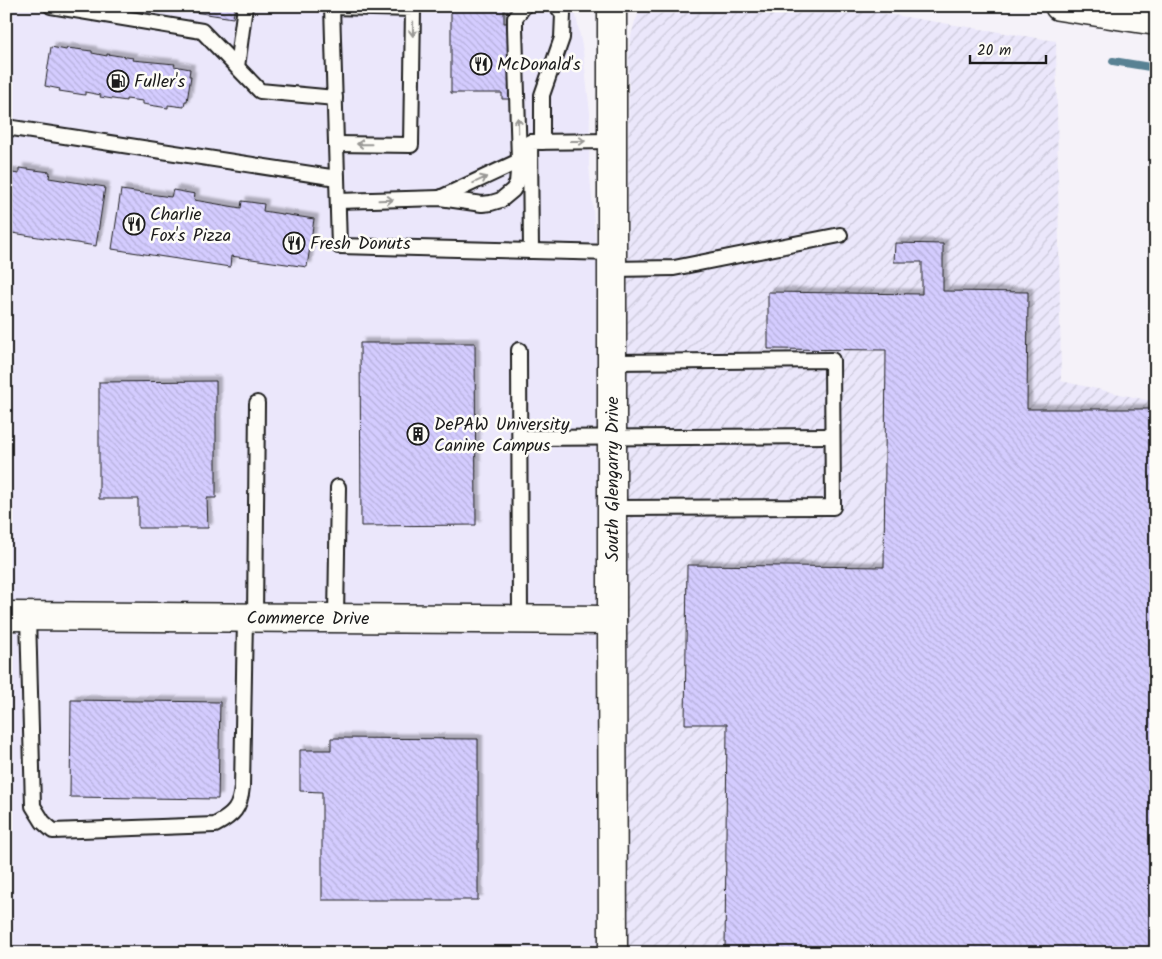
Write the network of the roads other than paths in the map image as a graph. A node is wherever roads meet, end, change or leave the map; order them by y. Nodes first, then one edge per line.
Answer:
1 (51, 6) edge
2 (245, 6) edge
3 (524, 6) edge
4 (557, 6) edge
5 (612, 6) edge
6 (1059, 6) edge
7 (332, 7) edge
8 (1156, 22) edge
9 (238, 68) junction
10 (334, 98) junction
11 (6, 127) edge
12 (613, 141) junction
13 (542, 142) junction
14 (336, 144) junction
15 (519, 161) junction
16 (337, 178) junction
17 (440, 198) junction
18 (338, 201) junction
19 (840, 235) dead end
20 (531, 251) junction
21 (613, 261) junction
22 (519, 350) dead end
23 (612, 362) junction
24 (257, 402) dead end
25 (832, 436) junction
26 (613, 437) junction
27 (520, 438) junction
28 (338, 487) dead end
29 (612, 508) junction
30 (17, 616) edge
31 (250, 618) junction
32 (336, 618) junction
33 (520, 619) junction
34 (612, 620) junction
35 (613, 953) edge

1 - 9 lane
2 - 9 lane
15 -> 3 lane
4 - 13 lane
5 - 12 street, South Glengarry Drive
6 - 8 street
7 - 10 lane
7 -> 14 lane
9 - 10 lane
10 - 14 lane
11 - 16 lane
13 -> 12 lane
12 - 21 street, South Glengarry Drive
13 - 20 lane
14 - 16 lane
17 -> 15 lane
15 - 17 lane
16 - 18 lane
18 -> 17 lane
18 - 20 lane
19 - 21 lane
20 - 21 lane
21 - 23 street, South Glengarry Drive
22 - 27 lane
23 - 25 lane
23 - 26 street, South Glengarry Drive
24 - 31 lane
25 - 26 lane
25 - 29 lane
26 - 27 lane
26 - 29 street, South Glengarry Drive
27 - 33 lane
28 - 32 lane
29 - 34 street, South Glengarry Drive
30 - 31 street, Commerce Drive
30 - 31 lane
31 - 32 street, Commerce Drive
32 - 33 street, Commerce Drive
33 - 34 street, Commerce Drive
34 - 35 street, South Glengarry Drive

